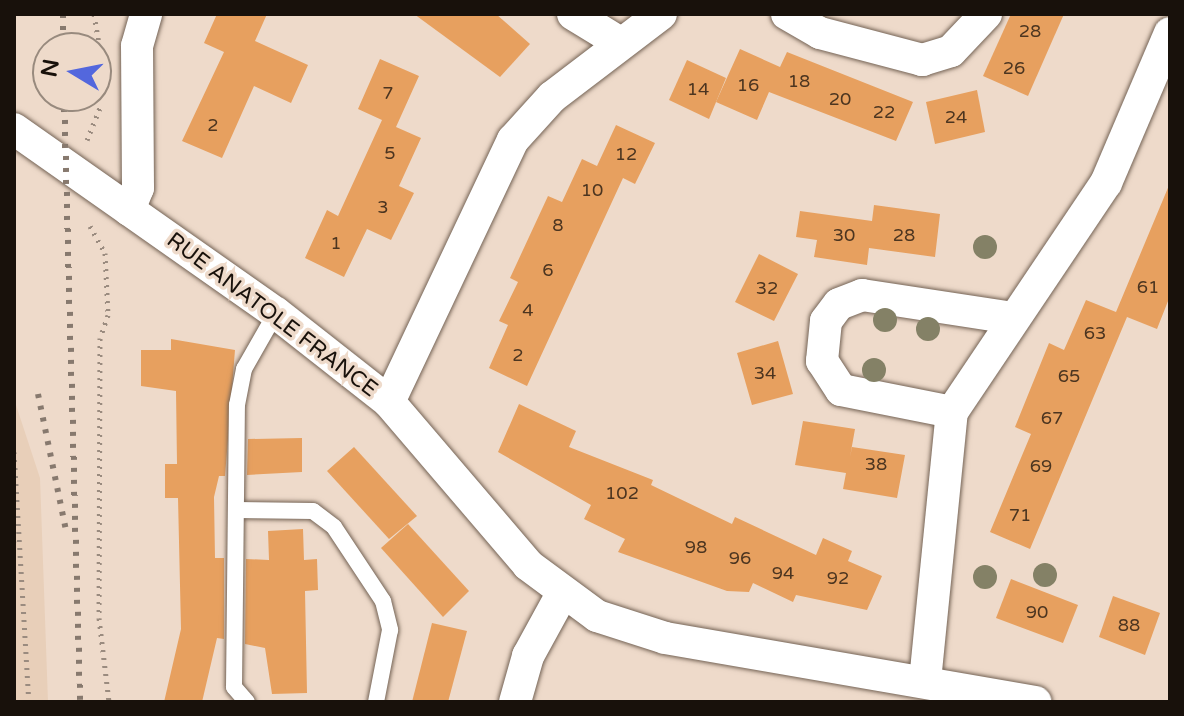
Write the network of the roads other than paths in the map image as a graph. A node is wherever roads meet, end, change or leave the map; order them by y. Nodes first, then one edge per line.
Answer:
1 (146, 14) edge
2 (573, 14) edge
3 (661, 14) edge
4 (787, 14) edge
5 (986, 14) edge
6 (1170, 33) edge
7 (617, 41) junction
8 (14, 129) edge
9 (129, 210) junction
10 (276, 313) junction
11 (1013, 318) junction
12 (389, 402) junction
13 (952, 412) junction
14 (236, 510) junction
15 (562, 594) junction
16 (925, 681) junction
17 (247, 702) edge
18 (376, 702) edge
19 (515, 702) edge
20 (1036, 702) edge

1 - 9 street
2 - 7 street
3 - 7 street
4 - 5 street
6 - 11 street
7 - 12 street
8 - 9 street, RUE ANATOLE FRANCE
9 - 10 street, RUE ANATOLE FRANCE
10 - 12 street, RUE ANATOLE FRANCE
10 - 14 lane
11 - 13 street
11 - 13 street
12 - 15 street, RUE ANATOLE FRANCE
13 - 16 street
14 - 17 lane
14 - 18 lane
15 - 16 street, RUE ANATOLE FRANCE
15 - 19 street
16 - 20 street, RUE ANATOLE FRANCE

